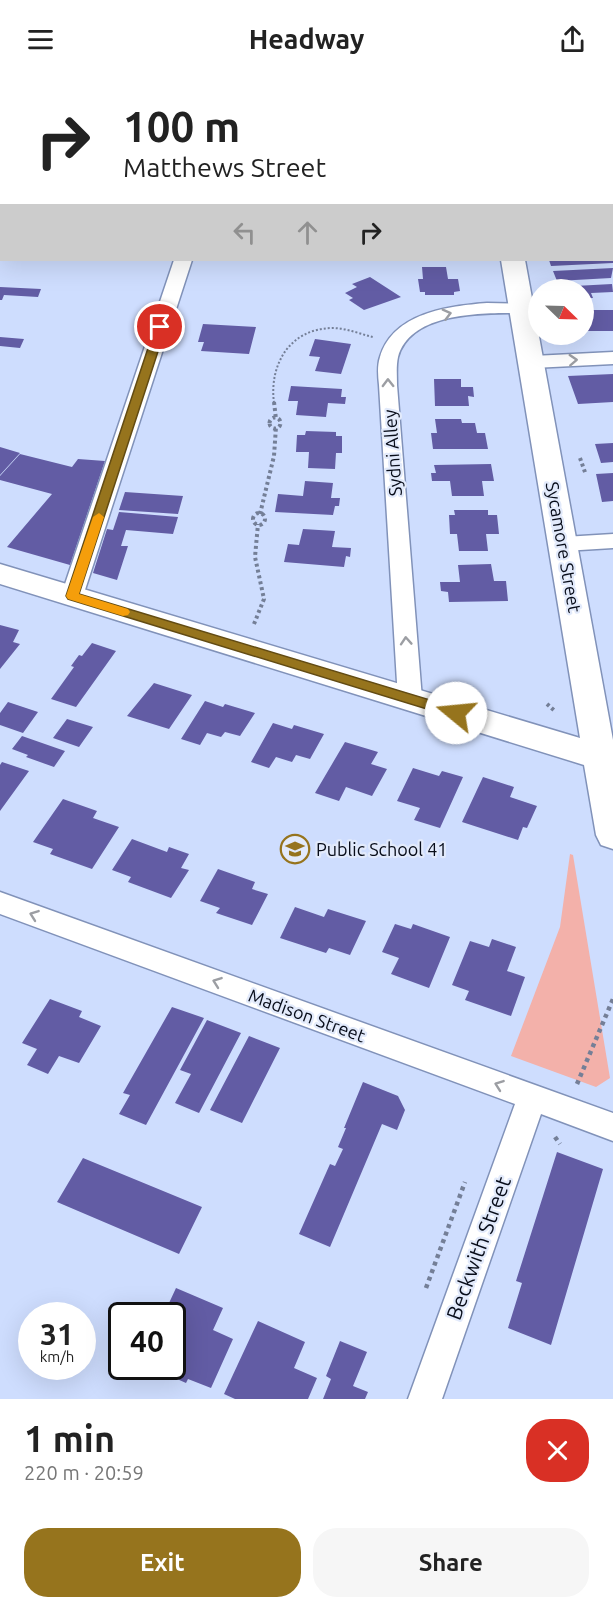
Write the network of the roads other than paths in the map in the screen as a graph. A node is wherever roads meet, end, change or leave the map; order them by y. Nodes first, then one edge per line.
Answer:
1 (183, 261) edge
2 (513, 261) edge
3 (522, 308) junction
4 (613, 358) edge
5 (532, 362) junction
6 (613, 541) edge
7 (564, 544) junction
8 (0, 574) edge
9 (72, 596) junction
10 (410, 699) junction
11 (606, 759) edge
12 (613, 835) edge
13 (0, 903) edge
14 (532, 1097) junction
15 (613, 1127) edge
16 (425, 1399) edge

1 - 9 street
2 - 3 street, Sycamore Street
3 - 5 street, Sycamore Street
10 -> 3 street, Sydni Alley
5 -> 4 street
5 - 7 street, Sycamore Street
6 - 7 street
7 - 11 street, Sycamore Street
8 - 9 street
9 - 10 street
10 - 11 street
11 - 12 street, Sycamore Street
14 -> 13 street, Madison Street
14 - 15 street, Madison Street
14 - 16 street, Beckwith Street

